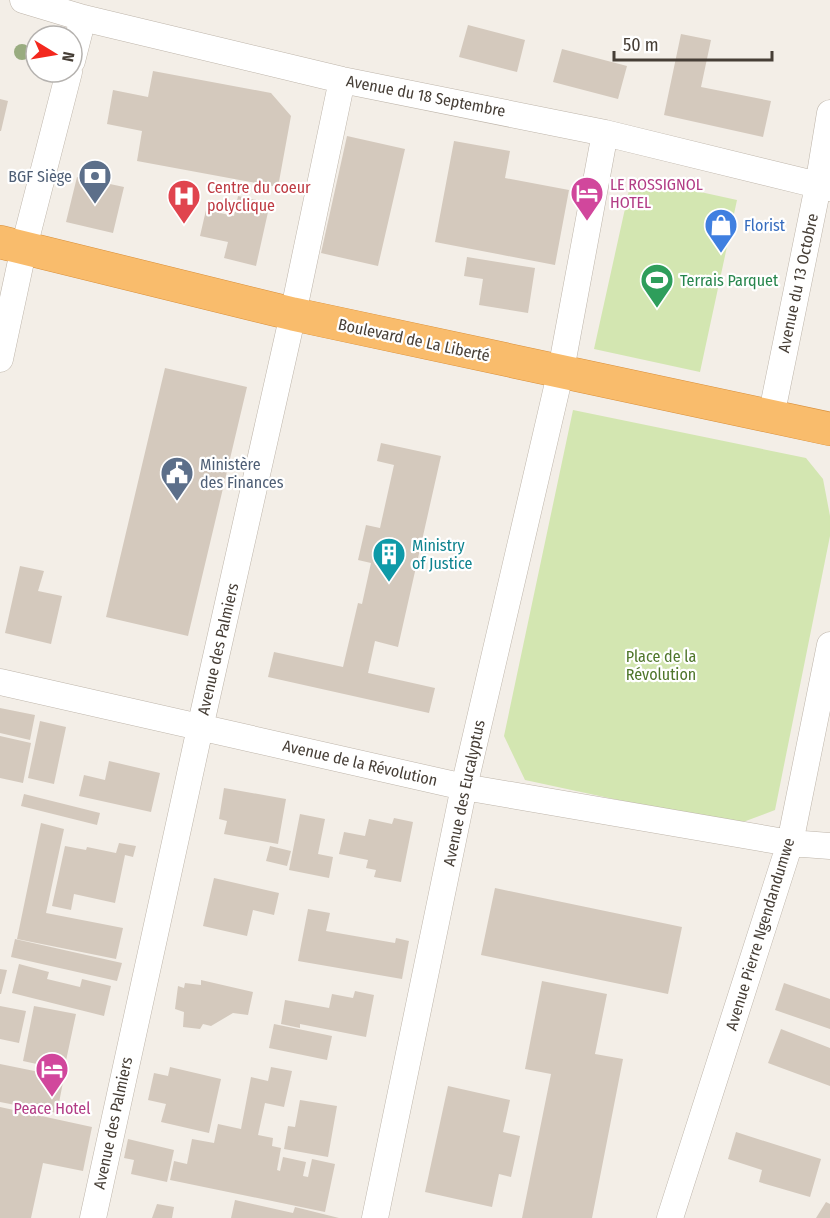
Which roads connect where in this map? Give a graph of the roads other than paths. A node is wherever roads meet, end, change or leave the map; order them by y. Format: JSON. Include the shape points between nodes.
{"nodes":[{"id":1,"x":23,"y":0,"type":"edge"},
{"id":2,"x":83,"y":18,"type":"junction"},
{"id":3,"x":81,"y":24,"type":"edge"},
{"id":4,"x":342,"y":80,"type":"junction"},
{"id":5,"x":65,"y":84,"type":"edge"},
{"id":6,"x":830,"y":113,"type":"edge"},
{"id":7,"x":605,"y":133,"type":"junction"},
{"id":8,"x":824,"y":187,"type":"edge"},
{"id":9,"x":12,"y":244,"type":"edge"},
{"id":10,"x":294,"y":314,"type":"junction"},
{"id":11,"x":0,"y":359,"type":"edge"},
{"id":12,"x":561,"y":370,"type":"junction"},
{"id":13,"x":771,"y":417,"type":"junction"},
{"id":14,"x":830,"y":429,"type":"edge"},
{"id":15,"x":830,"y":645,"type":"edge"},
{"id":16,"x":0,"y":682,"type":"edge"},
{"id":17,"x":200,"y":728,"type":"junction"},
{"id":18,"x":464,"y":787,"type":"junction"},
{"id":19,"x":790,"y":843,"type":"junction"},
{"id":20,"x":830,"y":846,"type":"edge"},
{"id":21,"x":93,"y":1218,"type":"edge"},
{"id":22,"x":375,"y":1218,"type":"edge"},
{"id":23,"x":670,"y":1218,"type":"edge"}],
"edges":[{"from":1,"to":2,"type":"street","name":"Avenue du 18 Septembre"},
{"from":2,"to":3,"type":"street"},
{"from":2,"to":4,"type":"street","name":"Avenue du 18 Septembre"},
{"from":4,"to":7,"type":"street","name":"Avenue du 18 Septembre"},
{"from":4,"to":10,"type":"street","name":"Avenue des Palmiers"},
{"from":5,"to":9,"type":"street"},
{"from":6,"to":8,"type":"street","name":"Avenue du 13 Octobre"},
{"from":7,"to":8,"type":"street","name":"Avenue du 18 Septembre"},
{"from":7,"to":12,"type":"street","name":"Avenue des Eucalyptus"},
{"from":8,"to":13,"type":"street","name":"Avenue du 13 Octobre"},
{"from":9,"to":10,"type":"highway","name":"Boulevard de La Liberté"},
{"from":9,"to":11,"type":"street"},
{"from":10,"to":12,"type":"highway","name":"Boulevard de La Liberté"},
{"from":10,"to":17,"type":"street","name":"Avenue des Palmiers"},
{"from":12,"to":13,"type":"highway","name":"Boulevard de La Liberté"},
{"from":12,"to":18,"type":"street","name":"Avenue des Eucalyptus"},
{"from":13,"to":14,"type":"highway","name":"Boulevard de La Liberté"},
{"from":15,"to":19,"type":"street","name":"Avenue Pierre Ngendandumwe"},
{"from":16,"to":17,"type":"street","name":"Avenue de la Révolution"},
{"from":17,"to":18,"type":"street","name":"Avenue de la Révolution"},
{"from":17,"to":21,"type":"street","name":"Avenue des Palmiers"},
{"from":18,"to":19,"type":"street","name":"Avenue de la Révolution"},
{"from":18,"to":22,"type":"street","name":"Avenue des Eucalyptus"},
{"from":19,"to":20,"type":"street","name":"Avenue de la Révolution"},
{"from":19,"to":23,"type":"street","name":"Avenue Pierre Ngendandumwe"}]}
